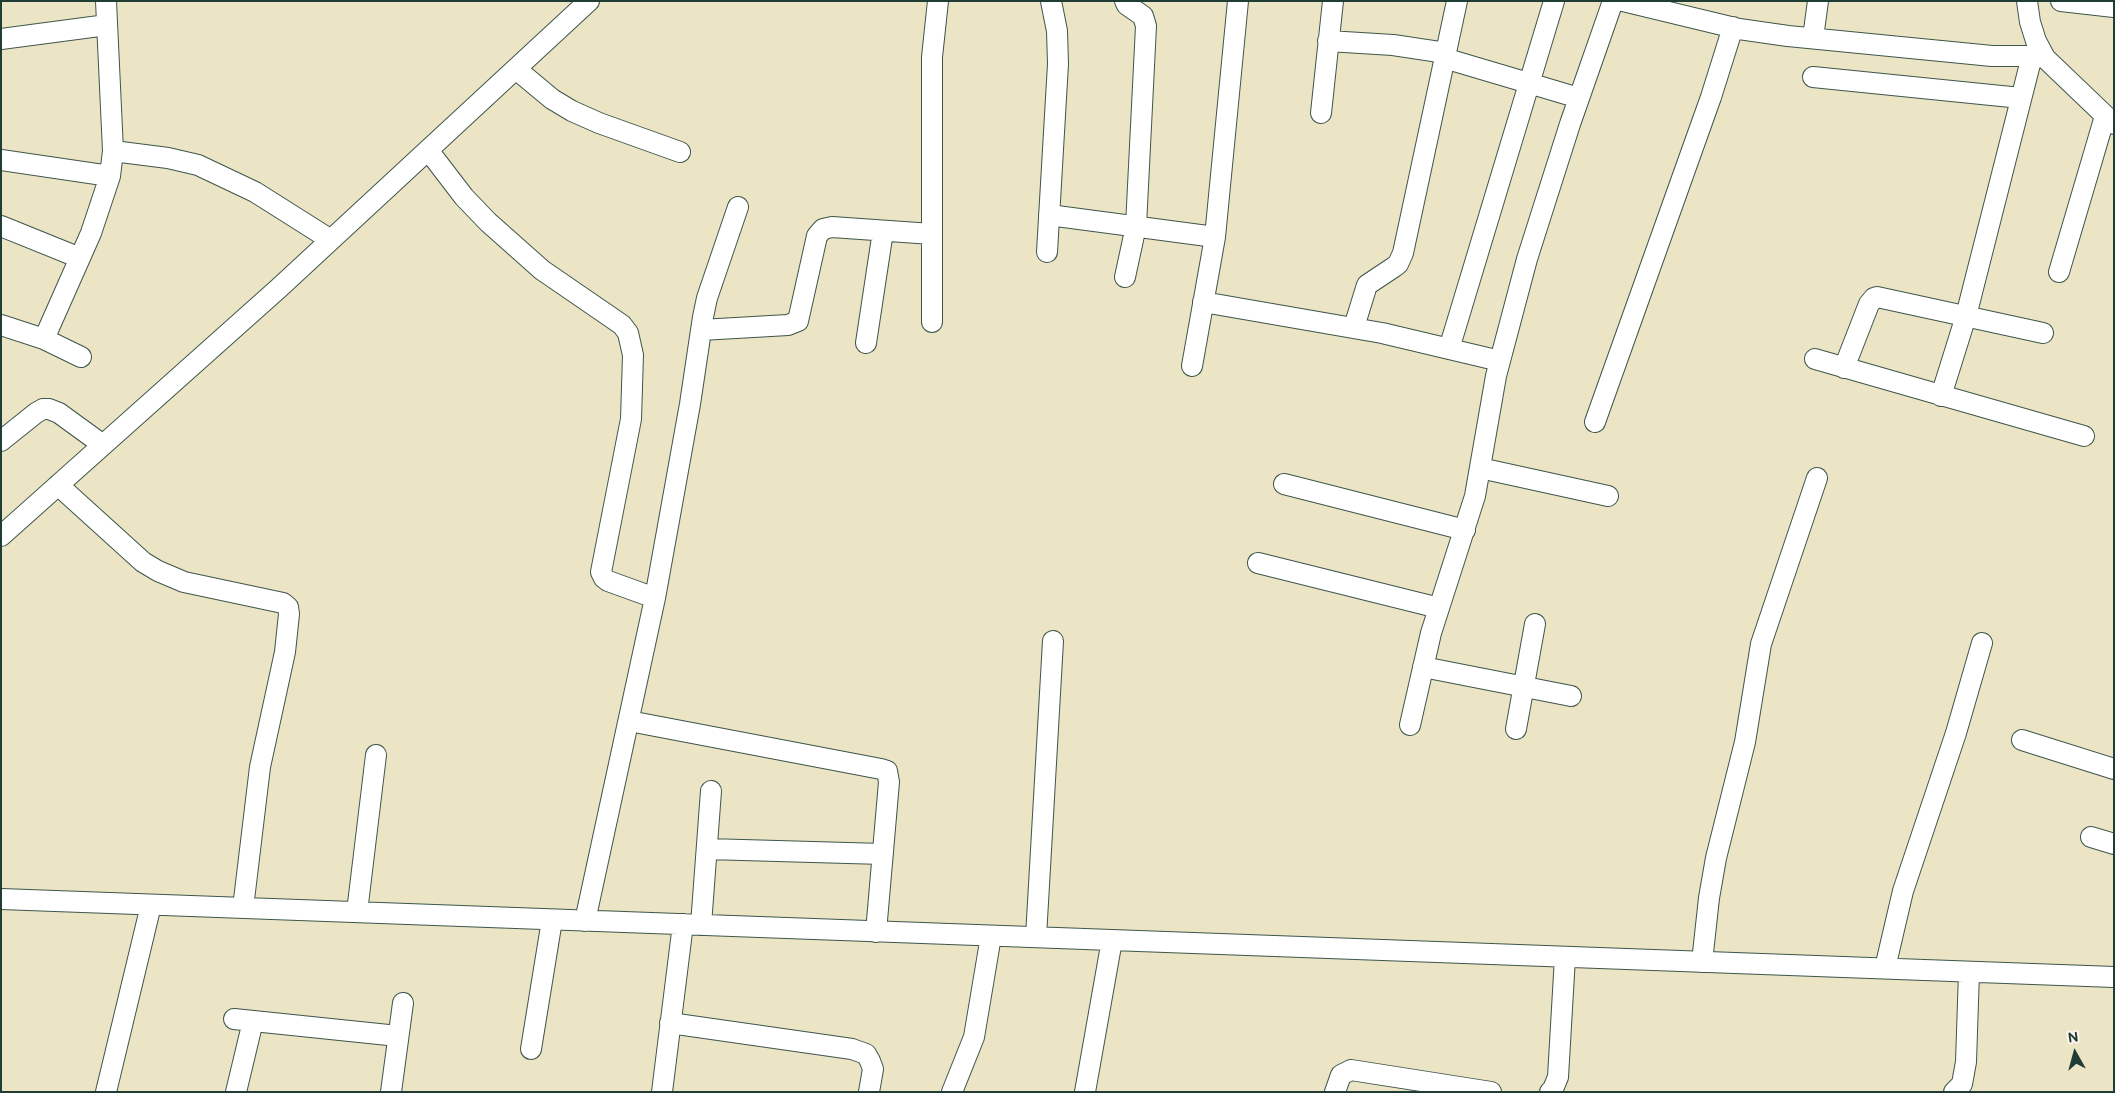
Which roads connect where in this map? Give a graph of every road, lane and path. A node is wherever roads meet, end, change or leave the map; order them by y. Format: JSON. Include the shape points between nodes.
{"nodes":[{"id":1,"x":106,"y":1,"type":"edge"},
{"id":2,"x":589,"y":1,"type":"edge"},
{"id":3,"x":938,"y":1,"type":"edge"},
{"id":4,"x":1051,"y":1,"type":"edge"},
{"id":5,"x":1125,"y":1,"type":"edge"},
{"id":6,"x":1238,"y":1,"type":"edge"},
{"id":7,"x":1334,"y":1,"type":"edge"},
{"id":8,"x":1458,"y":1,"type":"edge"},
{"id":9,"x":1554,"y":1,"type":"edge"},
{"id":10,"x":1613,"y":1,"type":"edge"},
{"id":11,"x":1623,"y":1,"type":"edge"},
{"id":12,"x":1818,"y":1,"type":"edge"},
{"id":13,"x":2027,"y":1,"type":"edge"},
{"id":14,"x":2061,"y":1,"type":"edge"},
{"id":15,"x":2114,"y":7,"type":"edge"},
{"id":16,"x":107,"y":25,"type":"junction"},
{"id":17,"x":1733,"y":27,"type":"junction"},
{"id":18,"x":1813,"y":38,"type":"junction"},
{"id":19,"x":1,"y":39,"type":"edge"},
{"id":20,"x":1328,"y":41,"type":"junction"},
{"id":21,"x":1445,"y":56,"type":"junction"},
{"id":22,"x":2039,"y":57,"type":"junction"},
{"id":23,"x":516,"y":69,"type":"junction"},
{"id":24,"x":1813,"y":77,"type":"dead end"},
{"id":25,"x":1531,"y":83,"type":"junction"},
{"id":26,"x":1579,"y":98,"type":"junction"},
{"id":27,"x":2021,"y":98,"type":"junction"},
{"id":28,"x":1321,"y":113,"type":"dead end"},
{"id":29,"x":2110,"y":120,"type":"edge"},
{"id":30,"x":428,"y":150,"type":"junction"},
{"id":31,"x":113,"y":151,"type":"junction"},
{"id":32,"x":680,"y":152,"type":"dead end"},
{"id":33,"x":1,"y":160,"type":"edge"},
{"id":34,"x":110,"y":176,"type":"junction"},
{"id":35,"x":738,"y":207,"type":"dead end"},
{"id":36,"x":1049,"y":216,"type":"junction"},
{"id":37,"x":1,"y":226,"type":"edge"},
{"id":38,"x":1136,"y":226,"type":"junction"},
{"id":39,"x":883,"y":231,"type":"junction"},
{"id":40,"x":932,"y":234,"type":"junction"},
{"id":41,"x":1215,"y":237,"type":"junction"},
{"id":42,"x":331,"y":240,"type":"junction"},
{"id":43,"x":1046,"y":252,"type":"dead end"},
{"id":44,"x":80,"y":258,"type":"junction"},
{"id":45,"x":2059,"y":272,"type":"dead end"},
{"id":46,"x":1125,"y":276,"type":"dead end"},
{"id":47,"x":1204,"y":302,"type":"junction"},
{"id":48,"x":1966,"y":316,"type":"junction"},
{"id":49,"x":932,"y":322,"type":"dead end"},
{"id":50,"x":1,"y":325,"type":"edge"},
{"id":51,"x":1354,"y":328,"type":"junction"},
{"id":52,"x":701,"y":330,"type":"junction"},
{"id":53,"x":2043,"y":333,"type":"dead end"},
{"id":54,"x":44,"y":339,"type":"junction"},
{"id":55,"x":866,"y":343,"type":"dead end"},
{"id":56,"x":1450,"y":349,"type":"junction"},
{"id":57,"x":81,"y":357,"type":"dead end"},
{"id":58,"x":1815,"y":359,"type":"dead end"},
{"id":59,"x":1500,"y":361,"type":"junction"},
{"id":60,"x":1192,"y":366,"type":"dead end"},
{"id":61,"x":1844,"y":368,"type":"junction"},
{"id":62,"x":1940,"y":396,"type":"junction"},
{"id":63,"x":1595,"y":422,"type":"dead end"},
{"id":64,"x":2084,"y":436,"type":"dead end"},
{"id":65,"x":1,"y":441,"type":"edge"},
{"id":66,"x":103,"y":445,"type":"junction"},
{"id":67,"x":1480,"y":468,"type":"junction"},
{"id":68,"x":1817,"y":478,"type":"dead end"},
{"id":69,"x":1284,"y":484,"type":"dead end"},
{"id":70,"x":58,"y":485,"type":"junction"},
{"id":71,"x":1608,"y":496,"type":"dead end"},
{"id":72,"x":1465,"y":530,"type":"junction"},
{"id":73,"x":1,"y":536,"type":"edge"},
{"id":74,"x":1258,"y":563,"type":"dead end"},
{"id":75,"x":655,"y":598,"type":"junction"},
{"id":76,"x":1439,"y":608,"type":"junction"},
{"id":77,"x":1535,"y":624,"type":"dead end"},
{"id":78,"x":1052,"y":641,"type":"dead end"},
{"id":79,"x":1982,"y":643,"type":"dead end"},
{"id":80,"x":1423,"y":667,"type":"junction"},
{"id":81,"x":1523,"y":686,"type":"junction"},
{"id":82,"x":1571,"y":696,"type":"dead end"},
{"id":83,"x":629,"y":720,"type":"junction"},
{"id":84,"x":1410,"y":725,"type":"dead end"},
{"id":85,"x":1516,"y":729,"type":"dead end"},
{"id":86,"x":2022,"y":740,"type":"dead end"},
{"id":87,"x":376,"y":755,"type":"dead end"},
{"id":88,"x":2114,"y":769,"type":"edge"},
{"id":89,"x":711,"y":791,"type":"dead end"},
{"id":90,"x":2091,"y":837,"type":"dead end"},
{"id":91,"x":2114,"y":844,"type":"edge"},
{"id":92,"x":707,"y":849,"type":"junction"},
{"id":93,"x":883,"y":854,"type":"junction"},
{"id":94,"x":1,"y":899,"type":"edge"},
{"id":95,"x":150,"y":905,"type":"junction"},
{"id":96,"x":243,"y":908,"type":"junction"},
{"id":97,"x":357,"y":912,"type":"junction"},
{"id":98,"x":552,"y":920,"type":"junction"},
{"id":99,"x":585,"y":921,"type":"junction"},
{"id":100,"x":692,"y":925,"type":"junction"},
{"id":101,"x":876,"y":932,"type":"junction"},
{"id":102,"x":991,"y":936,"type":"junction"},
{"id":103,"x":1036,"y":937,"type":"junction"},
{"id":104,"x":1112,"y":940,"type":"junction"},
{"id":105,"x":1565,"y":957,"type":"junction"},
{"id":106,"x":1702,"y":962,"type":"junction"},
{"id":107,"x":1885,"y":968,"type":"junction"},
{"id":108,"x":1969,"y":972,"type":"junction"},
{"id":109,"x":2114,"y":977,"type":"edge"},
{"id":110,"x":402,"y":1003,"type":"dead end"},
{"id":111,"x":670,"y":1023,"type":"junction"},
{"id":112,"x":398,"y":1036,"type":"junction"},
{"id":113,"x":531,"y":1050,"type":"dead end"},
{"id":114,"x":106,"y":1092,"type":"edge"},
{"id":115,"x":236,"y":1092,"type":"edge"},
{"id":116,"x":390,"y":1092,"type":"edge"},
{"id":117,"x":662,"y":1092,"type":"edge"},
{"id":118,"x":869,"y":1092,"type":"edge"},
{"id":119,"x":952,"y":1092,"type":"edge"},
{"id":120,"x":1085,"y":1092,"type":"edge"},
{"id":121,"x":1335,"y":1092,"type":"edge"},
{"id":122,"x":1491,"y":1092,"type":"edge"},
{"id":123,"x":1550,"y":1092,"type":"edge"},
{"id":124,"x":1954,"y":1092,"type":"edge"}],
"edges":[{"from":1,"to":16,"type":"street"},
{"from":2,"to":23,"type":"street"},
{"from":3,"to":40,"type":"street","via":[[932,57]]},
{"from":4,"to":36,"type":"street","via":[[1057,31],[1058,64]]},
{"from":5,"to":38,"type":"street","via":[[1127,6],[1143,16],[1146,26]]},
{"from":6,"to":41,"type":"street"},
{"from":7,"to":20,"type":"street"},
{"from":8,"to":21,"type":"street"},
{"from":9,"to":25,"type":"street"},
{"from":10,"to":26,"type":"street"},
{"from":11,"to":17,"type":"street"},
{"from":12,"to":18,"type":"street"},
{"from":13,"to":22,"type":"street"},
{"from":14,"to":15,"type":"street"},
{"from":16,"to":19,"type":"street"},
{"from":16,"to":31,"type":"street"},
{"from":17,"to":18,"type":"street"},
{"from":17,"to":63,"type":"street","via":[[1712,97]]},
{"from":18,"to":22,"type":"street","via":[[1992,56]]},
{"from":20,"to":21,"type":"street","via":[[1393,45]]},
{"from":20,"to":28,"type":"street"},
{"from":21,"to":25,"type":"street"},
{"from":21,"to":51,"type":"street","via":[[1403,253],[1394,268],[1367,285]]},
{"from":22,"to":27,"type":"street"},
{"from":22,"to":29,"type":"street"},
{"from":23,"to":30,"type":"street"},
{"from":23,"to":32,"type":"street","via":[[572,111]]},
{"from":24,"to":27,"type":"street"},
{"from":25,"to":26,"type":"street"},
{"from":25,"to":56,"type":"street"},
{"from":26,"to":59,"type":"street","via":[[1527,259]]},
{"from":27,"to":48,"type":"street"},
{"from":29,"to":45,"type":"street"},
{"from":30,"to":42,"type":"street"},
{"from":30,"to":75,"type":"street","via":[[488,222],[542,270],[622,325],[628,333],[633,355],[631,418],[601,572],[608,582]]},
{"from":31,"to":34,"type":"street"},
{"from":31,"to":42,"type":"street","via":[[198,165],[255,192]]},
{"from":33,"to":34,"type":"street"},
{"from":34,"to":44,"type":"street"},
{"from":35,"to":52,"type":"street","via":[[707,298]]},
{"from":36,"to":38,"type":"street"},
{"from":36,"to":43,"type":"street"},
{"from":37,"to":44,"type":"street"},
{"from":38,"to":41,"type":"street"},
{"from":38,"to":46,"type":"street"},
{"from":39,"to":40,"type":"street"},
{"from":39,"to":52,"type":"street","via":[[832,227],[819,231],[801,314],[795,323]]},
{"from":39,"to":55,"type":"street"},
{"from":40,"to":49,"type":"street"},
{"from":41,"to":47,"type":"street"},
{"from":42,"to":66,"type":"street"},
{"from":44,"to":54,"type":"street"},
{"from":47,"to":51,"type":"street"},
{"from":47,"to":60,"type":"street"},
{"from":48,"to":53,"type":"street"},
{"from":48,"to":61,"type":"street","via":[[1881,296],[1874,298]]},
{"from":48,"to":62,"type":"street"},
{"from":50,"to":54,"type":"street"},
{"from":51,"to":56,"type":"street"},
{"from":52,"to":75,"type":"street"},
{"from":54,"to":57,"type":"street"},
{"from":56,"to":59,"type":"street"},
{"from":58,"to":61,"type":"street"},
{"from":59,"to":67,"type":"street"},
{"from":61,"to":62,"type":"street"},
{"from":62,"to":64,"type":"street"},
{"from":65,"to":66,"type":"street","via":[[36,413],[49,409]]},
{"from":66,"to":70,"type":"street"},
{"from":67,"to":71,"type":"street"},
{"from":67,"to":72,"type":"street"},
{"from":68,"to":106,"type":"street","via":[[1762,644],[1746,742],[1716,858]]},
{"from":69,"to":72,"type":"street"},
{"from":70,"to":73,"type":"street"},
{"from":70,"to":96,"type":"street","via":[[143,562],[158,571],[184,582],[288,607],[284,652],[260,767]]},
{"from":72,"to":76,"type":"street"},
{"from":74,"to":76,"type":"street"},
{"from":75,"to":83,"type":"street"},
{"from":76,"to":80,"type":"street"},
{"from":77,"to":81,"type":"street"},
{"from":78,"to":103,"type":"street"},
{"from":79,"to":107,"type":"street","via":[[1903,892]]},
{"from":80,"to":81,"type":"street"},
{"from":80,"to":84,"type":"street"},
{"from":81,"to":82,"type":"street"},
{"from":81,"to":85,"type":"street"},
{"from":83,"to":93,"type":"street","via":[[885,770],[889,773],[889,782]]},
{"from":83,"to":99,"type":"street"},
{"from":86,"to":88,"type":"street"},
{"from":87,"to":97,"type":"street"},
{"from":89,"to":92,"type":"street"},
{"from":90,"to":91,"type":"street"},
{"from":92,"to":93,"type":"street"},
{"from":92,"to":100,"type":"street"},
{"from":93,"to":101,"type":"street"},
{"from":94,"to":95,"type":"street"},
{"from":95,"to":96,"type":"street"},
{"from":95,"to":114,"type":"street"},
{"from":96,"to":97,"type":"street"},
{"from":97,"to":98,"type":"street"},
{"from":98,"to":99,"type":"street"},
{"from":98,"to":113,"type":"street"},
{"from":99,"to":100,"type":"street"},
{"from":100,"to":101,"type":"street"},
{"from":100,"to":111,"type":"street"},
{"from":101,"to":102,"type":"street"},
{"from":102,"to":103,"type":"street"},
{"from":102,"to":119,"type":"street","via":[[974,1037]]},
{"from":103,"to":104,"type":"street"},
{"from":104,"to":105,"type":"street"},
{"from":104,"to":120,"type":"street"},
{"from":105,"to":106,"type":"street"},
{"from":105,"to":123,"type":"street","via":[[1558,1077]]},
{"from":106,"to":107,"type":"street"},
{"from":107,"to":108,"type":"street"},
{"from":108,"to":109,"type":"street"},
{"from":108,"to":124,"type":"street","via":[[1966,1062],[1962,1084]]},
{"from":110,"to":112,"type":"street"},
{"from":111,"to":117,"type":"street"},
{"from":111,"to":118,"type":"street","via":[[852,1049],[866,1054],[870,1061],[873,1069]]},
{"from":112,"to":115,"type":"street","via":[[244,1020]]},
{"from":112,"to":116,"type":"street"},
{"from":121,"to":122,"type":"street","via":[[1341,1075],[1350,1070]]}]}
